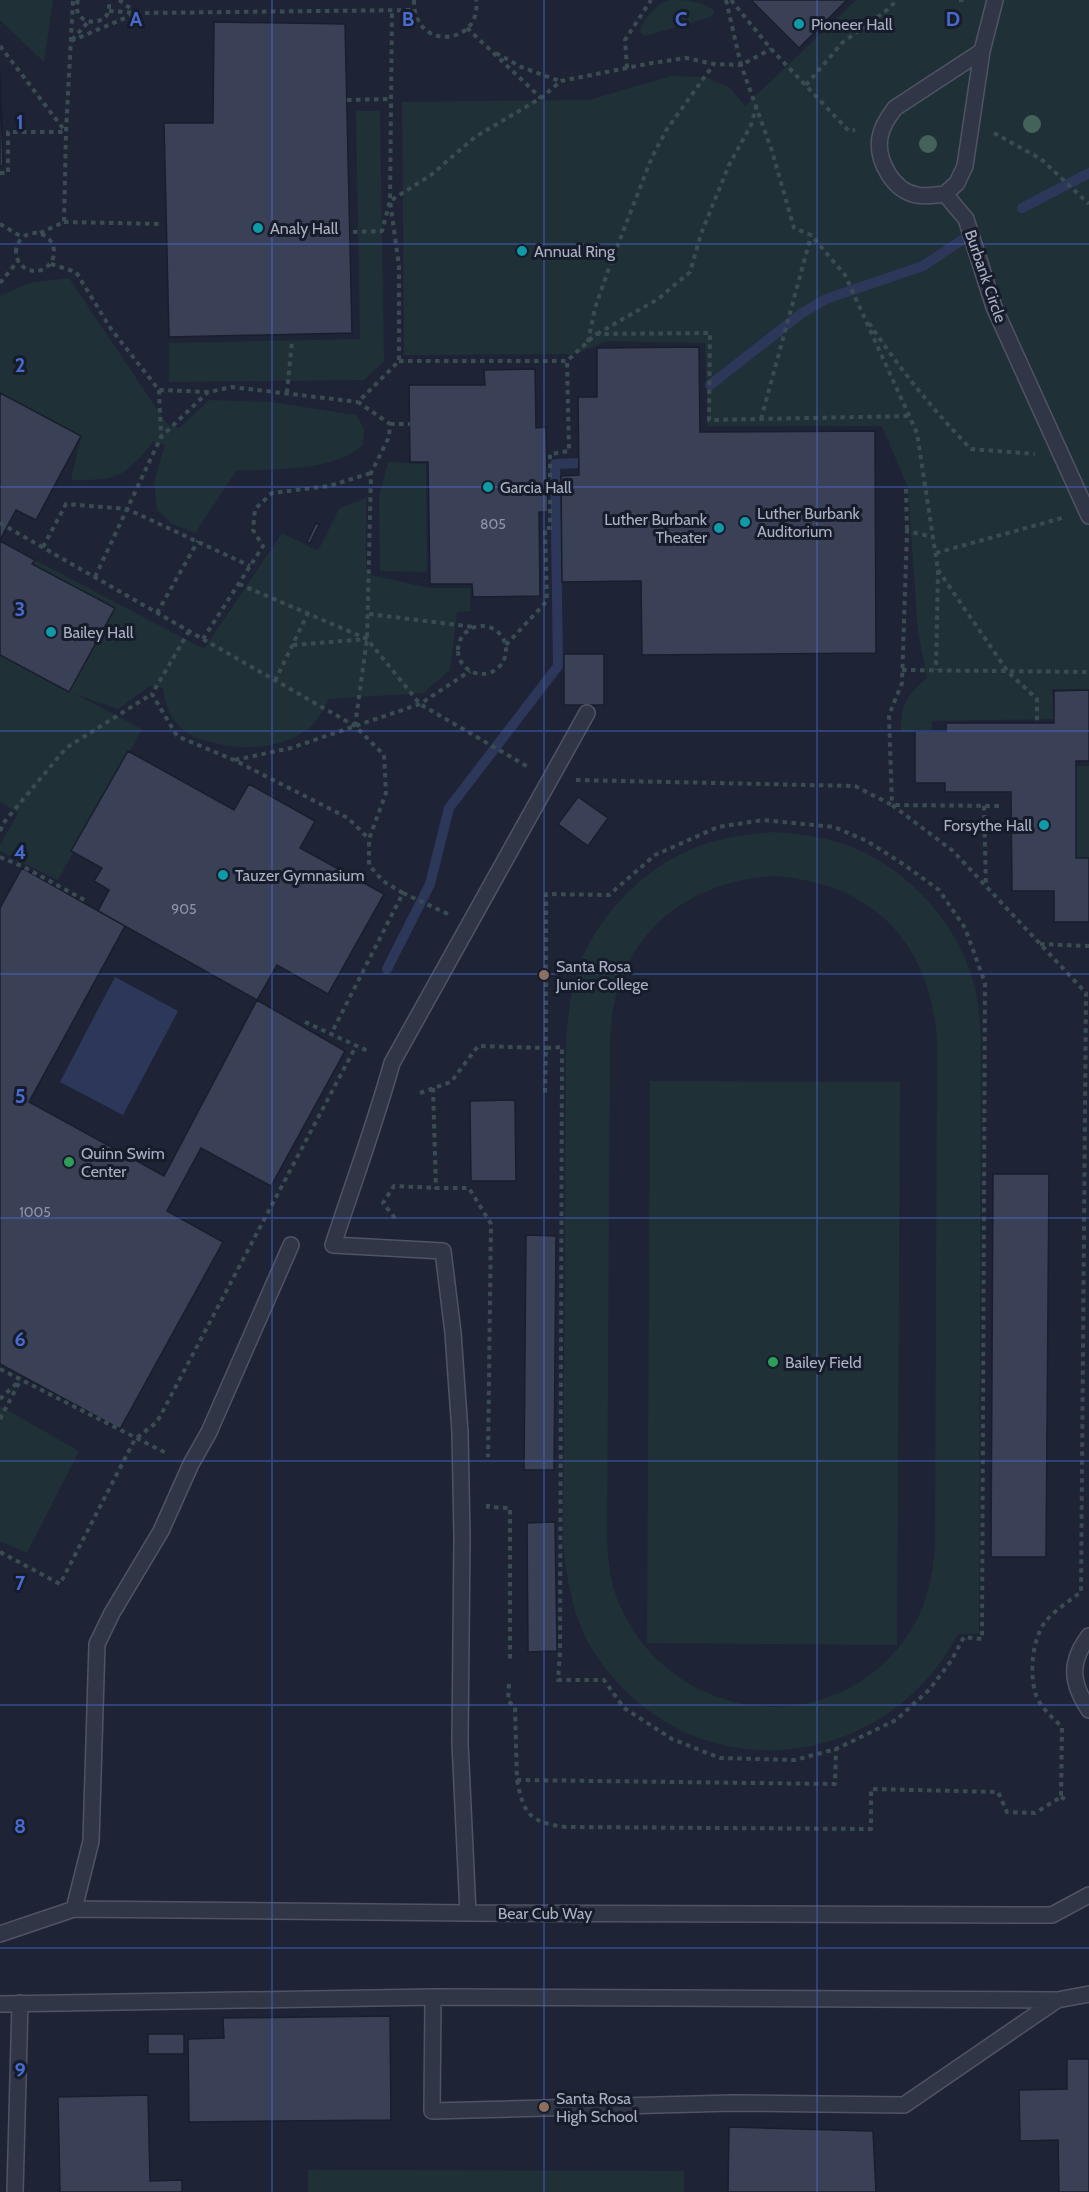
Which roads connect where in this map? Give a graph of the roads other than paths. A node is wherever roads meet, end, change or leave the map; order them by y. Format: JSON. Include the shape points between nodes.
{"nodes":[{"id":1,"x":995,"y":0,"type":"edge"},
{"id":2,"x":982,"y":51,"type":"junction"},
{"id":3,"x":945,"y":194,"type":"junction"},
{"id":4,"x":1088,"y":514,"type":"edge"},
{"id":5,"x":587,"y":713,"type":"dead end"},
{"id":6,"x":291,"y":1245,"type":"dead end"},
{"id":7,"x":1089,"y":1636,"type":"edge"},
{"id":8,"x":1089,"y":1710,"type":"edge"},
{"id":9,"x":1089,"y":1895,"type":"edge"},
{"id":10,"x":74,"y":1909,"type":"junction"},
{"id":11,"x":468,"y":1913,"type":"junction"},
{"id":12,"x":0,"y":1934,"type":"edge"},
{"id":13,"x":1089,"y":1994,"type":"edge"},
{"id":14,"x":433,"y":1997,"type":"junction"},
{"id":15,"x":1057,"y":2000,"type":"junction"},
{"id":16,"x":0,"y":2004,"type":"edge"},
{"id":17,"x":20,"y":2004,"type":"junction"},
{"id":18,"x":15,"y":2192,"type":"edge"}],
"edges":[{"from":1,"to":2,"type":"lane"},
{"from":2,"to":3,"type":"lane","via":[[965,166],[957,183]]},
{"from":2,"to":3,"type":"lane","via":[[894,108],[879,138],[886,172],[898,186],[914,195]]},
{"from":3,"to":4,"type":"lane","name":"Burbank Circle","via":[[966,219],[994,307]]},
{"from":5,"to":11,"type":"lane","via":[[386,1060],[381,1103],[333,1245],[443,1251],[460,1432],[460,1743]]},
{"from":6,"to":10,"type":"lane","via":[[161,1531],[97,1644],[91,1840]]},
{"from":7,"to":8,"type":"lane","via":[[1075,1663],[1075,1680]]},
{"from":9,"to":11,"type":"lane","name":"Bear Cub Way","via":[[1052,1914]]},
{"from":10,"to":11,"type":"lane","name":"Bear Cub Way"},
{"from":10,"to":12,"type":"lane","name":"Bear Cub Way"},
{"from":13,"to":15,"type":"lane"},
{"from":14,"to":15,"type":"lane"},
{"from":14,"to":15,"type":"lane","via":[[432,2111],[732,2103],[904,2105]]},
{"from":14,"to":17,"type":"lane"},
{"from":16,"to":17,"type":"lane"},
{"from":17,"to":18,"type":"lane"}]}
